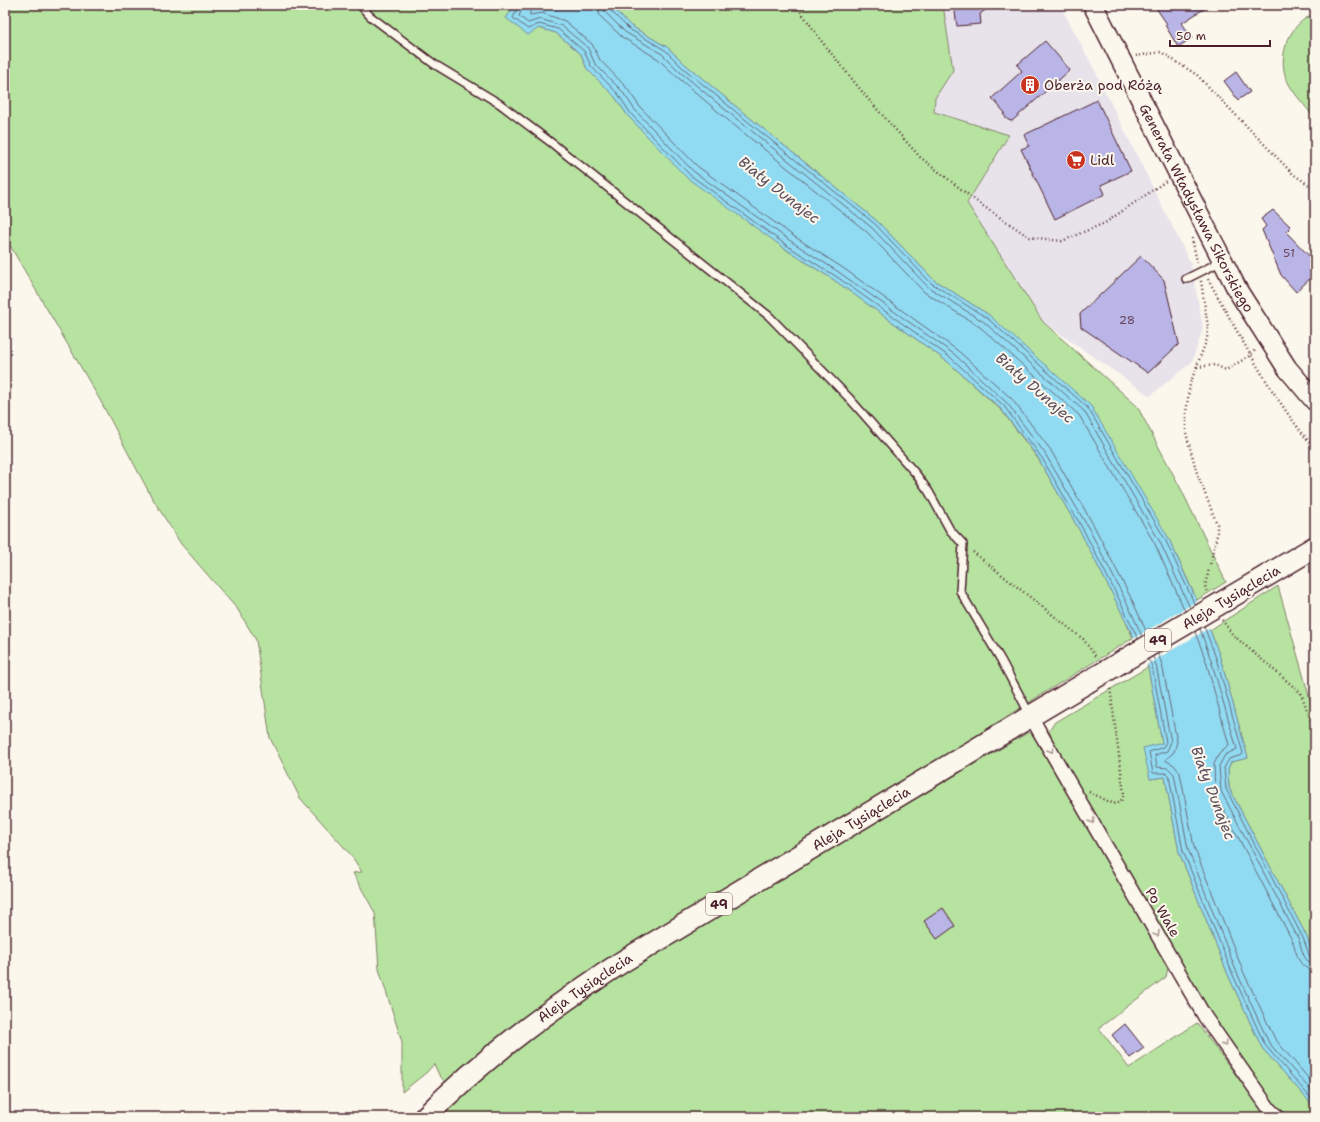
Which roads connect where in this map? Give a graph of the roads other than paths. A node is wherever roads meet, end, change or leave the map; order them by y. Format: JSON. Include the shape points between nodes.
{"nodes":[{"id":1,"x":360,"y":5,"type":"edge"},
{"id":2,"x":1093,"y":5,"type":"edge"},
{"id":3,"x":1222,"y":260,"type":"junction"},
{"id":4,"x":1186,"y":279,"type":"dead end"},
{"id":5,"x":1315,"y":401,"type":"edge"},
{"id":6,"x":1315,"y":547,"type":"edge"},
{"id":7,"x":1031,"y":716,"type":"junction"},
{"id":8,"x":425,"y":1117,"type":"edge"},
{"id":9,"x":1278,"y":1117,"type":"edge"}],
"edges":[{"from":1,"to":7,"type":"lane","via":[[370,16],[434,64],[500,104],[644,215],[769,316],[850,400],[916,474],[950,530],[963,544],[960,591]]},
{"from":2,"to":3,"type":"street","name":"Generała Władysława Sikorskiego"},
{"from":3,"to":4,"type":"lane"},
{"from":3,"to":5,"type":"street","name":"Generała Władysława Sikorskiego","via":[[1253,316],[1287,368]]},
{"from":6,"to":7,"type":"main road","name":"Aleja Tysiąclecia","number":"49","bridge":true,"via":[[1221,599]]},
{"from":7,"to":8,"type":"main road","name":"Aleja Tysiąclecia","number":"49","via":[[580,989],[525,1029]]},
{"from":7,"to":9,"type":"street","name":"Po Wale","one_way":true,"via":[[1205,1017],[1270,1110]]}]}
